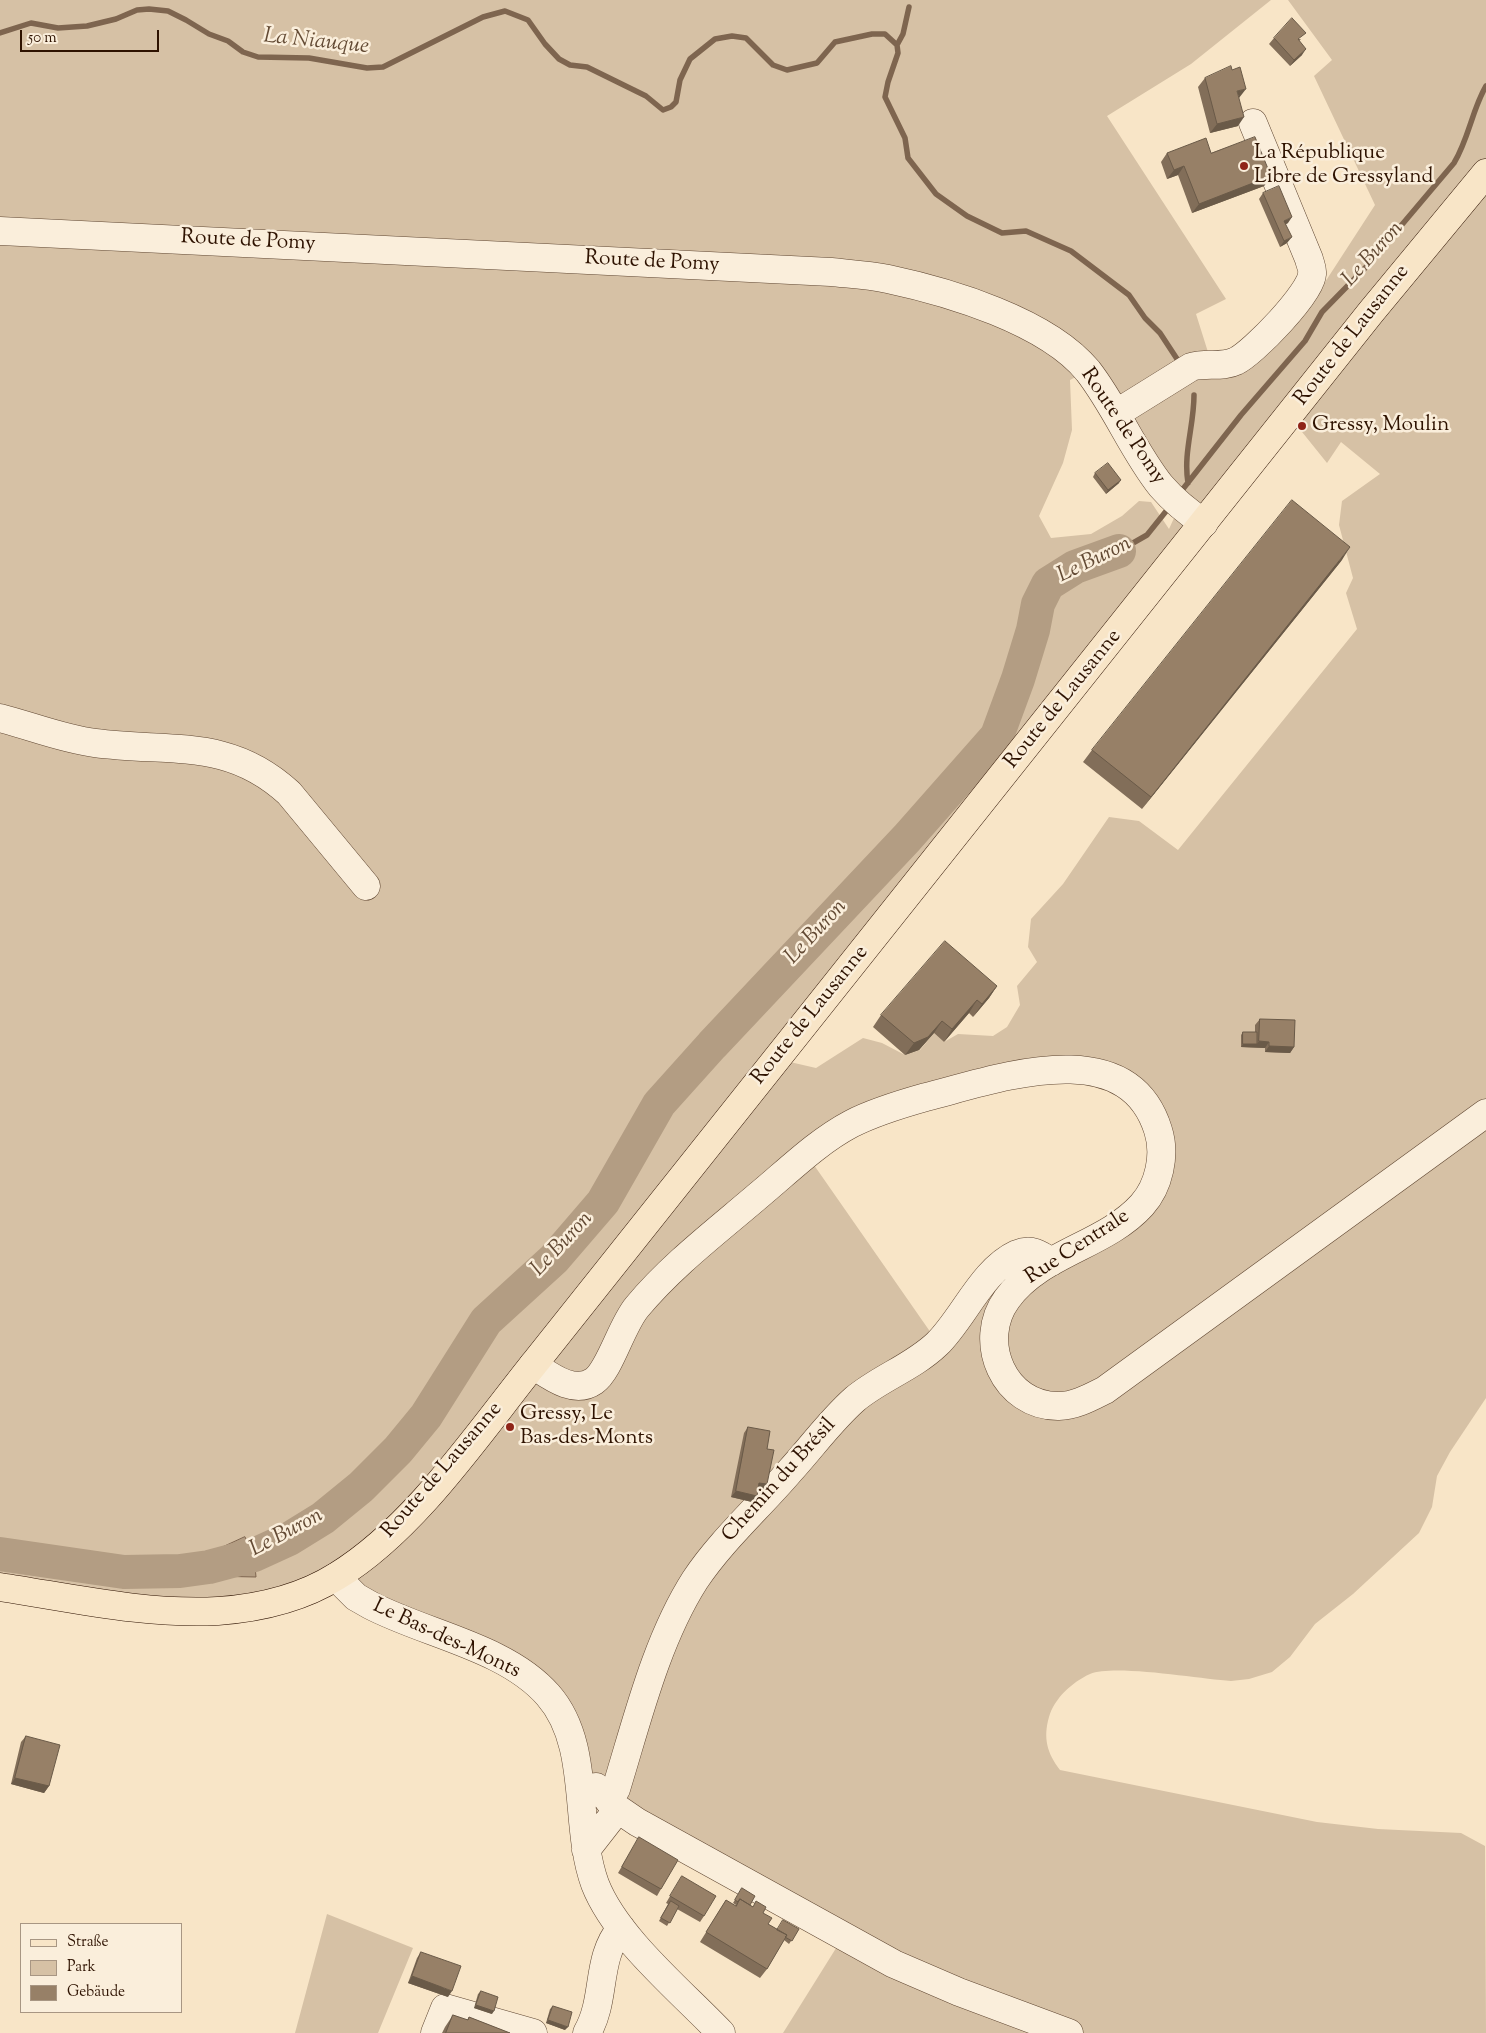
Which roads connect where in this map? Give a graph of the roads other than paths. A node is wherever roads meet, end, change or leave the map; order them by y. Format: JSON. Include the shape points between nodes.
{"nodes":[{"id":1,"x":1253,"y":123,"type":"dead end"},
{"id":2,"x":1486,"y":173,"type":"edge"},
{"id":3,"x":0,"y":231,"type":"edge"},
{"id":4,"x":1117,"y":414,"type":"junction"},
{"id":5,"x":1195,"y":517,"type":"junction"},
{"id":6,"x":0,"y":718,"type":"edge"},
{"id":7,"x":366,"y":886,"type":"dead end"},
{"id":8,"x":1486,"y":1113,"type":"edge"},
{"id":9,"x":1051,"y":1262,"type":"junction"},
{"id":10,"x":533,"y":1365,"type":"junction"},
{"id":11,"x":336,"y":1577,"type":"junction"},
{"id":12,"x":0,"y":1587,"type":"edge"},
{"id":13,"x":576,"y":1766,"type":"junction"},
{"id":14,"x":614,"y":1805,"type":"junction"},
{"id":15,"x":586,"y":1850,"type":"junction"},
{"id":16,"x":620,"y":1928,"type":"junction"},
{"id":17,"x":435,"y":2033,"type":"edge"},
{"id":18,"x":533,"y":2033,"type":"edge"},
{"id":19,"x":587,"y":2033,"type":"edge"},
{"id":20,"x":722,"y":2033,"type":"edge"},
{"id":21,"x":1069,"y":2033,"type":"edge"}],
"edges":[{"from":1,"to":4,"type":"street","via":[[1309,259],[1313,275],[1308,286],[1285,316],[1247,355],[1234,362],[1217,366],[1202,363],[1183,371]]},
{"from":2,"to":5,"type":"main road","name":"Route de Lausanne"},
{"from":3,"to":4,"type":"street","name":"Route de Pomy","via":[[773,269],[886,278],[970,302],[1064,348],[1087,371]]},
{"from":4,"to":5,"type":"street","name":"Route de Pomy","via":[[1161,486]]},
{"from":5,"to":10,"type":"main road","name":"Route de Lausanne"},
{"from":6,"to":7,"type":"street","via":[[85,742],[202,751],[241,761],[289,793]]},
{"from":8,"to":9,"type":"street","name":"Rue Centrale","via":[[1105,1390],[1060,1406],[1043,1404],[1014,1386],[1003,1374],[992,1342],[999,1311],[1008,1297]]},
{"from":9,"to":10,"type":"street","name":"Rue Centrale","via":[[1133,1214],[1147,1198],[1159,1173],[1160,1138],[1148,1107],[1126,1084],[1095,1071],[1060,1069],[996,1080],[912,1101],[851,1124],[807,1155],[662,1280],[633,1312],[595,1380],[585,1385],[564,1384]]},
{"from":9,"to":14,"type":"street","name":"Chemin du Brésil","via":[[1030,1251],[1008,1260],[986,1281],[938,1343],[856,1399],[722,1546],[696,1579],[673,1622],[644,1702],[616,1789]]},
{"from":10,"to":11,"type":"main road","name":"Route de Lausanne","via":[[410,1514],[371,1551]]},
{"from":11,"to":12,"type":"main road","name":"Route de Lausanne","via":[[278,1601],[218,1611],[119,1605]]},
{"from":11,"to":13,"type":"street","name":"Le Bas-des-Monts","via":[[370,1606],[492,1656],[536,1683],[549,1695],[560,1713],[569,1732]]},
{"from":13,"to":14,"type":"street"},
{"from":13,"to":15,"type":"street","name":"Le Bas-des-Monts"},
{"from":14,"to":15,"type":"street"},
{"from":14,"to":21,"type":"street","via":[[646,1827],[894,1964]]},
{"from":15,"to":16,"type":"street","name":"Le Bas-des-Monts","via":[[600,1894]]},
{"from":16,"to":19,"type":"street","via":[[608,1946],[597,2010]]},
{"from":16,"to":20,"type":"street","name":"Le Bas-des-Monts"},
{"from":17,"to":18,"type":"street","via":[[445,2008]]}]}
